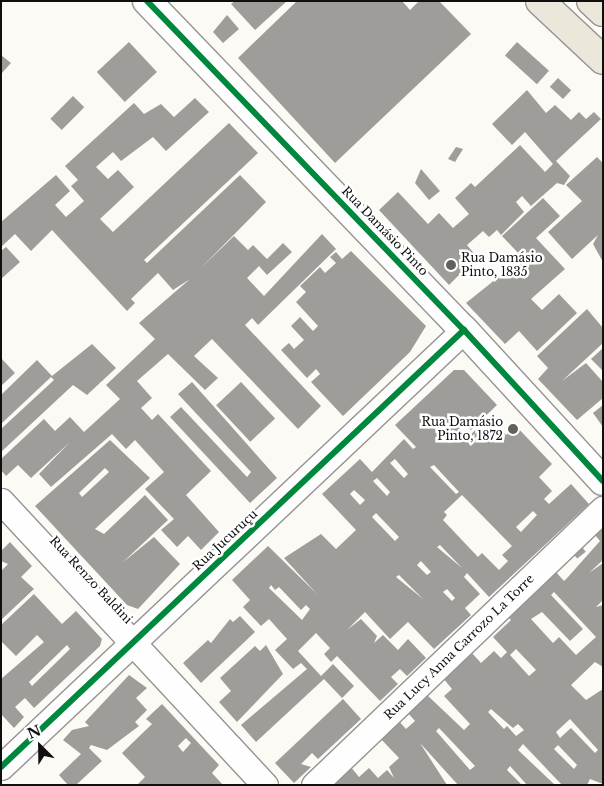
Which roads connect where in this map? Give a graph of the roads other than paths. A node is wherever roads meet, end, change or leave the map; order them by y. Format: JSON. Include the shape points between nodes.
{"nodes":[{"id":1,"x":147,"y":1,"type":"edge"},
{"id":2,"x":540,"y":1,"type":"edge"},
{"id":3,"x":591,"y":1,"type":"edge"},
{"id":4,"x":603,"y":12,"type":"edge"},
{"id":5,"x":603,"y":60,"type":"edge"},
{"id":6,"x":464,"y":330,"type":"junction"},
{"id":7,"x":603,"y":482,"type":"edge"},
{"id":8,"x":1,"y":501,"type":"edge"},
{"id":9,"x":603,"y":510,"type":"edge"},
{"id":10,"x":133,"y":642,"type":"junction"},
{"id":11,"x":1,"y":767,"type":"edge"},
{"id":12,"x":265,"y":785,"type":"edge"},
{"id":13,"x":314,"y":785,"type":"edge"}],
"edges":[{"from":1,"to":6,"type":"street","name":"Rua Damásio Pinto"},
{"from":2,"to":5,"type":"main road"},
{"from":3,"to":4,"type":"main road"},
{"from":6,"to":7,"type":"street","name":"Rua Damásio Pinto"},
{"from":6,"to":10,"type":"street","name":"Rua Jucuruçu"},
{"from":8,"to":10,"type":"street","name":"Rua Renzo Baldini"},
{"from":9,"to":13,"type":"street","name":"Rua Lucy Anna Carrozo La Torre"},
{"from":10,"to":11,"type":"street","name":"Rua Jucuruçu"},
{"from":10,"to":12,"type":"street","name":"Rua Renzo Baldini"}]}
